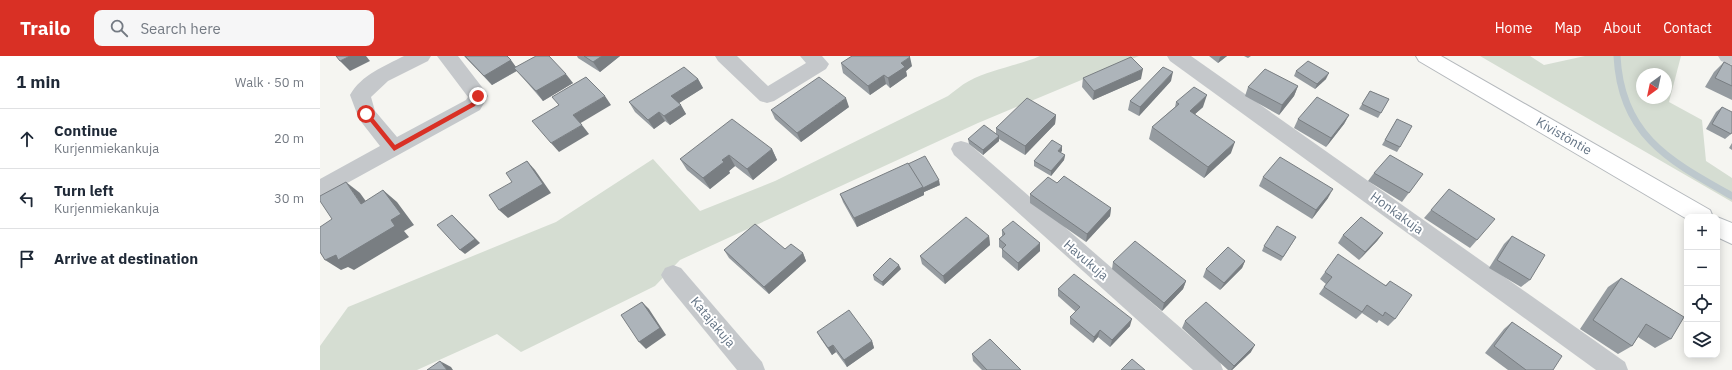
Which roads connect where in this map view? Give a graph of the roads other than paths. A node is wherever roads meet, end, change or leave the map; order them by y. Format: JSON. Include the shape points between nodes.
{"nodes":[{"id":1,"x":422,"y":56,"type":"edge"},
{"id":2,"x":447,"y":56,"type":"edge"},
{"id":3,"x":725,"y":56,"type":"edge"},
{"id":4,"x":810,"y":56,"type":"edge"},
{"id":5,"x":1178,"y":56,"type":"edge"},
{"id":6,"x":1426,"y":56,"type":"edge"},
{"id":7,"x":1728,"y":56,"type":"edge"},
{"id":8,"x":1732,"y":58,"type":"edge"},
{"id":9,"x":394,"y":148,"type":"junction"},
{"id":10,"x":961,"y":149,"type":"dead end"},
{"id":11,"x":320,"y":190,"type":"edge"},
{"id":12,"x":1697,"y":214,"type":"edge"},
{"id":13,"x":1720,"y":228,"type":"edge"},
{"id":14,"x":1732,"y":234,"type":"edge"},
{"id":15,"x":673,"y":275,"type":"dead end"},
{"id":16,"x":753,"y":370,"type":"edge"},
{"id":17,"x":1211,"y":370,"type":"edge"},
{"id":18,"x":1616,"y":370,"type":"edge"}],
"edges":[{"from":1,"to":9,"type":"street","via":[[381,76],[360,95],[366,114]]},
{"from":2,"to":9,"type":"street","via":[[478,96],[473,105]]},
{"from":3,"to":4,"type":"street","via":[[767,96],[819,64]]},
{"from":5,"to":18,"type":"street","name":"Honkakuja"},
{"from":6,"to":12,"type":"main road","name":"Kivistöntie"},
{"from":7,"to":8,"type":"street"},
{"from":9,"to":11,"type":"street"},
{"from":10,"to":17,"type":"street","name":"Havukuja"},
{"from":13,"to":14,"type":"main road"},
{"from":15,"to":16,"type":"street","name":"Katajakuja"}]}
